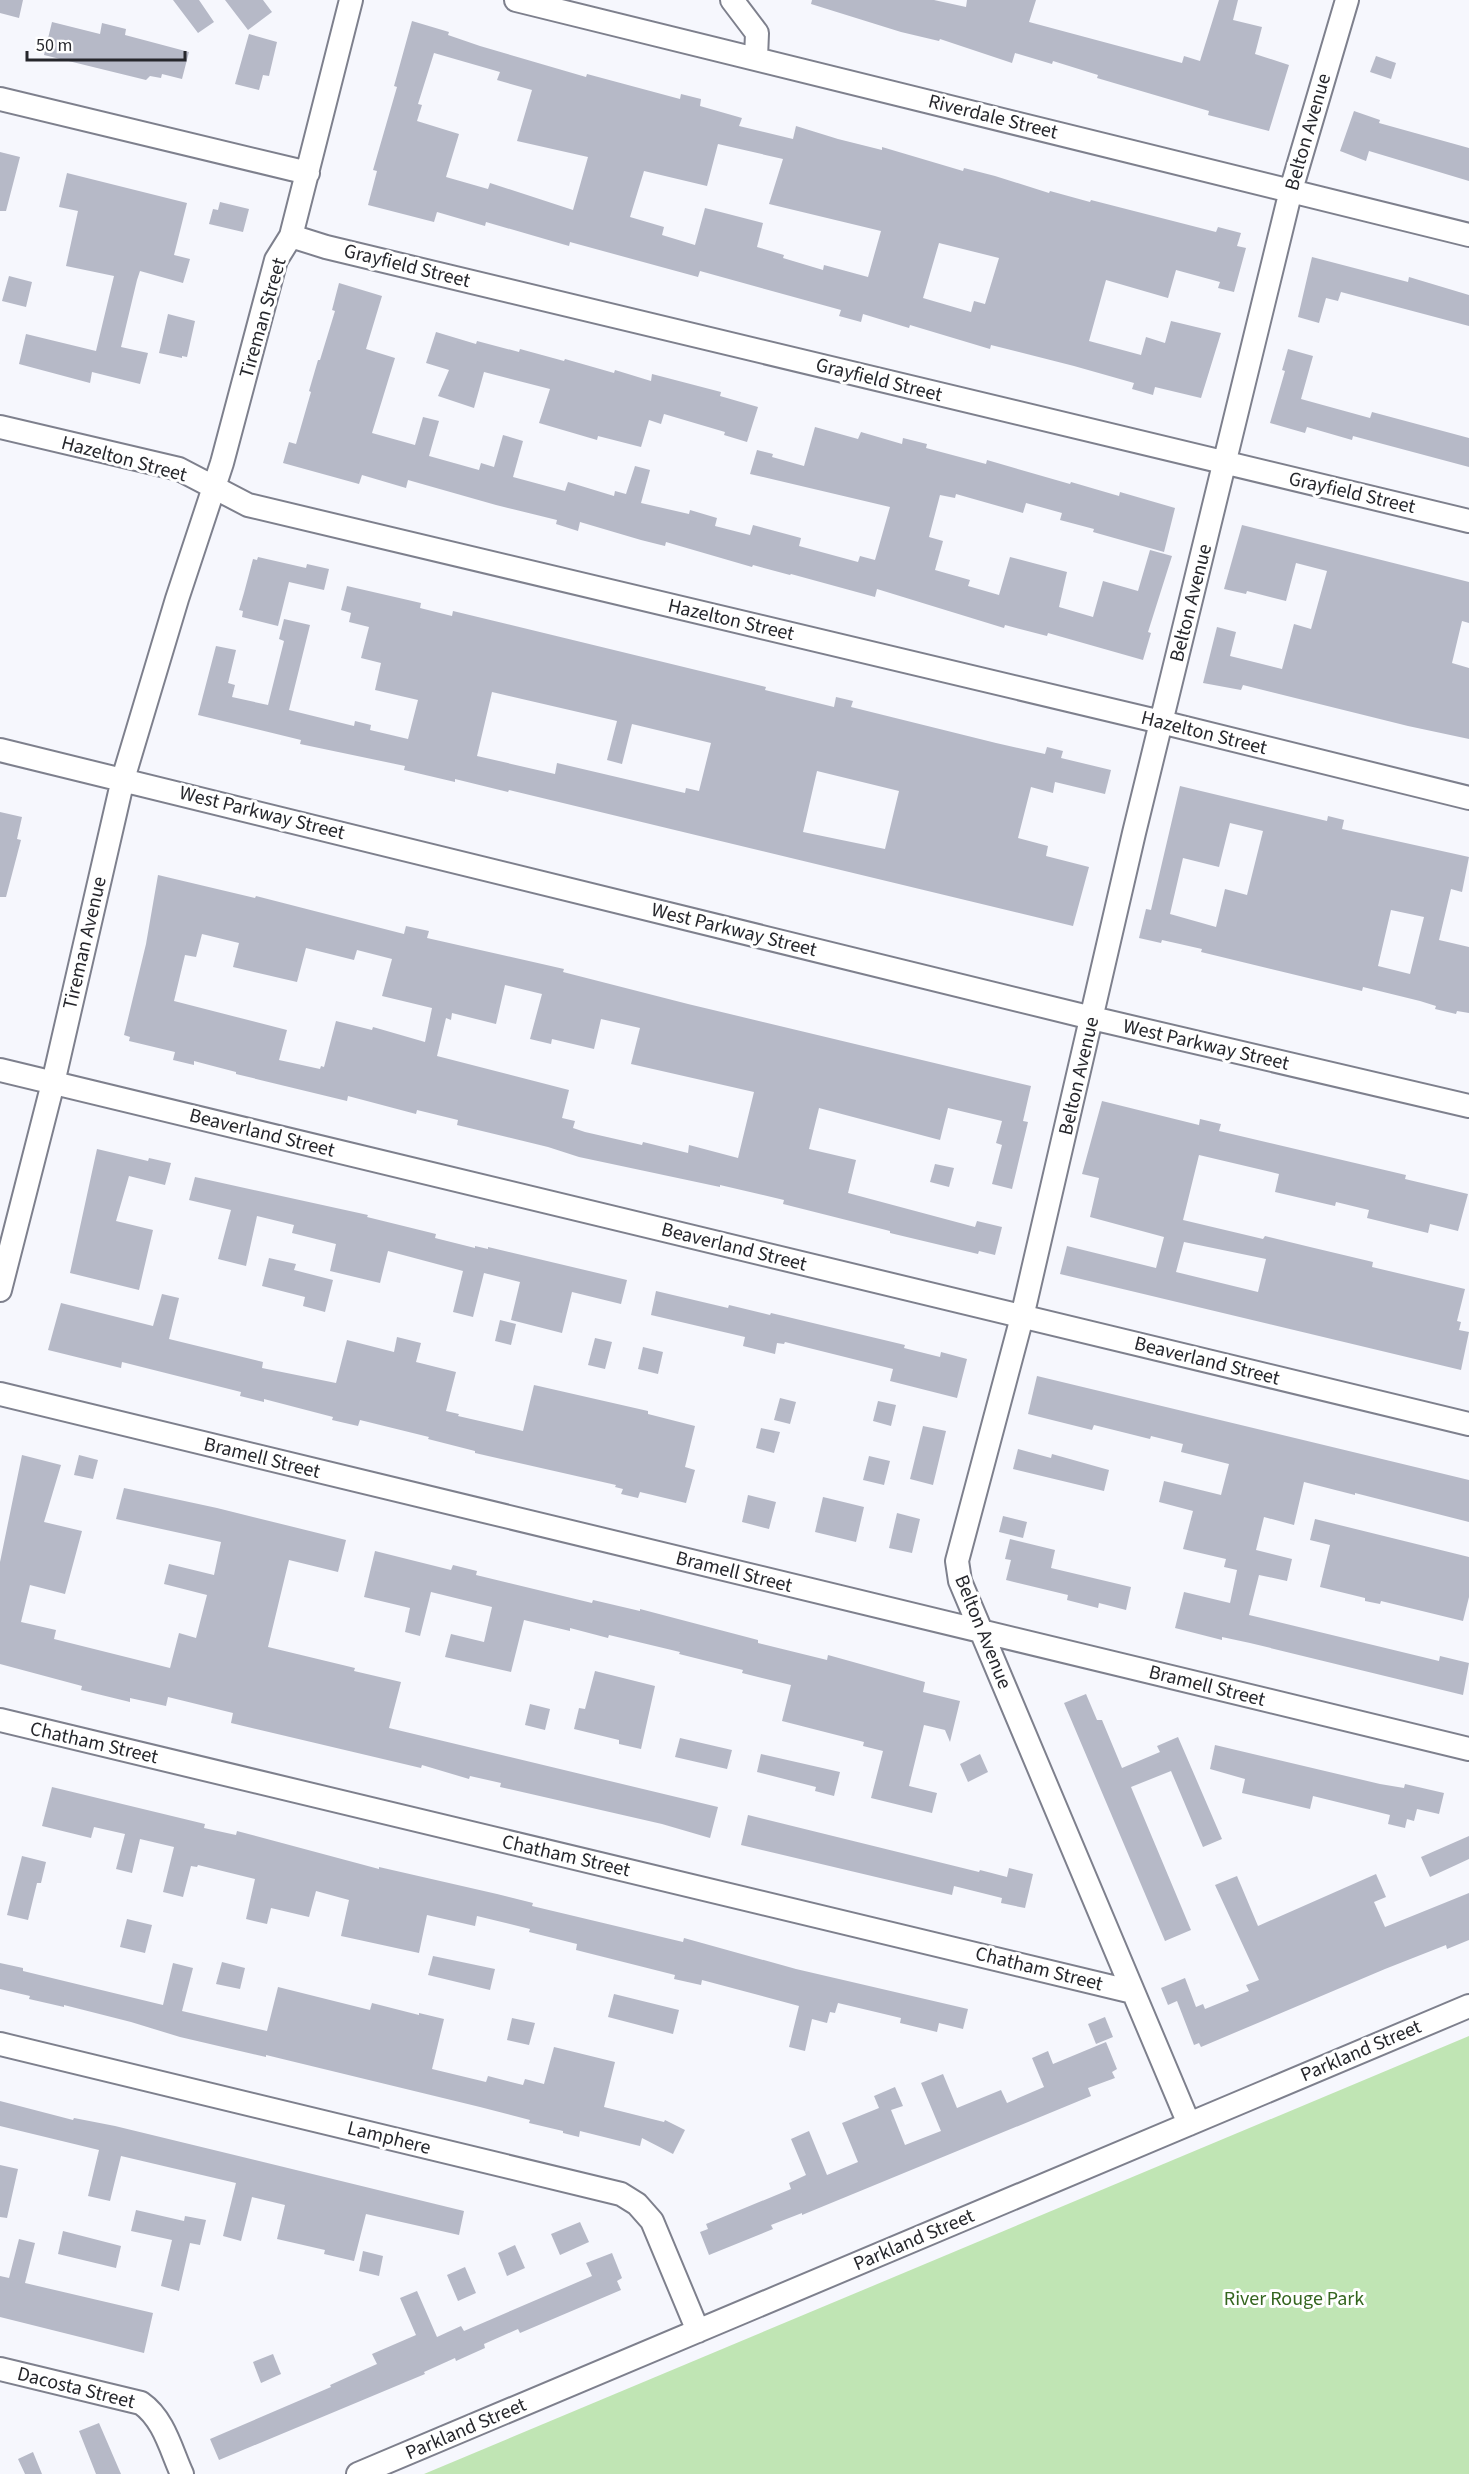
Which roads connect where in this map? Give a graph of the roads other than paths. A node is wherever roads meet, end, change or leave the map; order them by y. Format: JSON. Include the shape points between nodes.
{"nodes":[{"id":1,"x":351,"y":0,"type":"edge"},
{"id":2,"x":516,"y":0,"type":"edge"},
{"id":3,"x":732,"y":0,"type":"edge"},
{"id":4,"x":1347,"y":0,"type":"edge"},
{"id":5,"x":756,"y":58,"type":"junction"},
{"id":6,"x":0,"y":99,"type":"edge"},
{"id":7,"x":308,"y":174,"type":"junction"},
{"id":8,"x":1291,"y":190,"type":"junction"},
{"id":9,"x":1469,"y":235,"type":"edge"},
{"id":10,"x":291,"y":236,"type":"junction"},
{"id":11,"x":0,"y":427,"type":"edge"},
{"id":12,"x":1226,"y":464,"type":"junction"},
{"id":13,"x":215,"y":487,"type":"junction"},
{"id":14,"x":1469,"y":521,"type":"edge"},
{"id":15,"x":177,"y":599,"type":"joint"},
{"id":16,"x":1161,"y":722,"type":"junction"},
{"id":17,"x":0,"y":750,"type":"edge"},
{"id":18,"x":123,"y":779,"type":"junction"},
{"id":19,"x":1469,"y":798,"type":"edge"},
{"id":20,"x":1092,"y":1018,"type":"junction"},
{"id":21,"x":0,"y":1070,"type":"edge"},
{"id":22,"x":53,"y":1083,"type":"junction"},
{"id":23,"x":1469,"y":1106,"type":"edge"},
{"id":24,"x":0,"y":1290,"type":"edge"},
{"id":25,"x":1022,"y":1317,"type":"junction"},
{"id":26,"x":0,"y":1394,"type":"edge"},
{"id":27,"x":1469,"y":1424,"type":"edge"},
{"id":28,"x":981,"y":1631,"type":"junction"},
{"id":29,"x":0,"y":1720,"type":"edge"},
{"id":30,"x":1469,"y":1749,"type":"edge"},
{"id":31,"x":1133,"y":1992,"type":"junction"},
{"id":32,"x":1469,"y":2006,"type":"edge"},
{"id":33,"x":0,"y":2044,"type":"edge"},
{"id":34,"x":1189,"y":2124,"type":"junction"},
{"id":35,"x":698,"y":2331,"type":"junction"},
{"id":36,"x":0,"y":2368,"type":"edge"},
{"id":37,"x":182,"y":2474,"type":"edge"},
{"id":38,"x":358,"y":2474,"type":"edge"}],
"edges":[{"from":1,"to":7,"type":"street","name":"Tireman Street"},
{"from":2,"to":5,"type":"street","name":"Riverdale Street"},
{"from":3,"to":5,"type":"street","via":[[757,33]]},
{"from":4,"to":8,"type":"street","name":"Belton Avenue"},
{"from":5,"to":8,"type":"street","name":"Riverdale Street"},
{"from":6,"to":7,"type":"street"},
{"from":7,"to":10,"type":"street","name":"Tireman Street"},
{"from":8,"to":9,"type":"street","name":"Riverdale Street"},
{"from":8,"to":12,"type":"street","name":"Belton Avenue"},
{"from":10,"to":12,"type":"street","name":"Grayfield Street"},
{"from":10,"to":13,"type":"street","name":"Tireman Street","via":[[276,260]]},
{"from":11,"to":13,"type":"street","name":"Hazelton Street","via":[[179,469]]},
{"from":12,"to":14,"type":"street","name":"Grayfield Street"},
{"from":12,"to":16,"type":"street","name":"Belton Avenue"},
{"from":13,"to":15,"type":"street","name":"Tireman Street"},
{"from":13,"to":16,"type":"street","name":"Hazelton Street","via":[[248,505]]},
{"from":15,"to":18,"type":"street","name":"Tireman Avenue"},
{"from":16,"to":19,"type":"street","name":"Hazelton Street"},
{"from":16,"to":20,"type":"street","name":"Belton Avenue"},
{"from":17,"to":18,"type":"street","name":"West Parkway Street"},
{"from":18,"to":20,"type":"street","name":"West Parkway Street"},
{"from":18,"to":22,"type":"street","name":"Tireman Avenue"},
{"from":20,"to":23,"type":"street","name":"West Parkway Street"},
{"from":20,"to":25,"type":"street","name":"Belton Avenue"},
{"from":21,"to":22,"type":"street","name":"Beaverland Street"},
{"from":22,"to":24,"type":"street","name":"Tireman Avenue"},
{"from":22,"to":25,"type":"street","name":"Beaverland Street"},
{"from":25,"to":27,"type":"street","name":"Beaverland Street"},
{"from":25,"to":28,"type":"street","name":"Belton Avenue","via":[[957,1561],[960,1581]]},
{"from":26,"to":28,"type":"street","name":"Bramell Street"},
{"from":28,"to":30,"type":"street","name":"Bramell Street"},
{"from":28,"to":31,"type":"street","name":"Belton Avenue"},
{"from":29,"to":31,"type":"street","name":"Chatham Street"},
{"from":31,"to":34,"type":"street","name":"Belton Avenue"},
{"from":32,"to":34,"type":"street","name":"Parkland Street"},
{"from":33,"to":35,"type":"street","name":"Lamphere","via":[[621,2194],[638,2204],[652,2221]]},
{"from":34,"to":35,"type":"street","name":"Parkland Street"},
{"from":35,"to":38,"type":"street","name":"Parkland Street"},
{"from":36,"to":37,"type":"street","name":"Dacosta Street","via":[[141,2403],[158,2419]]}]}
